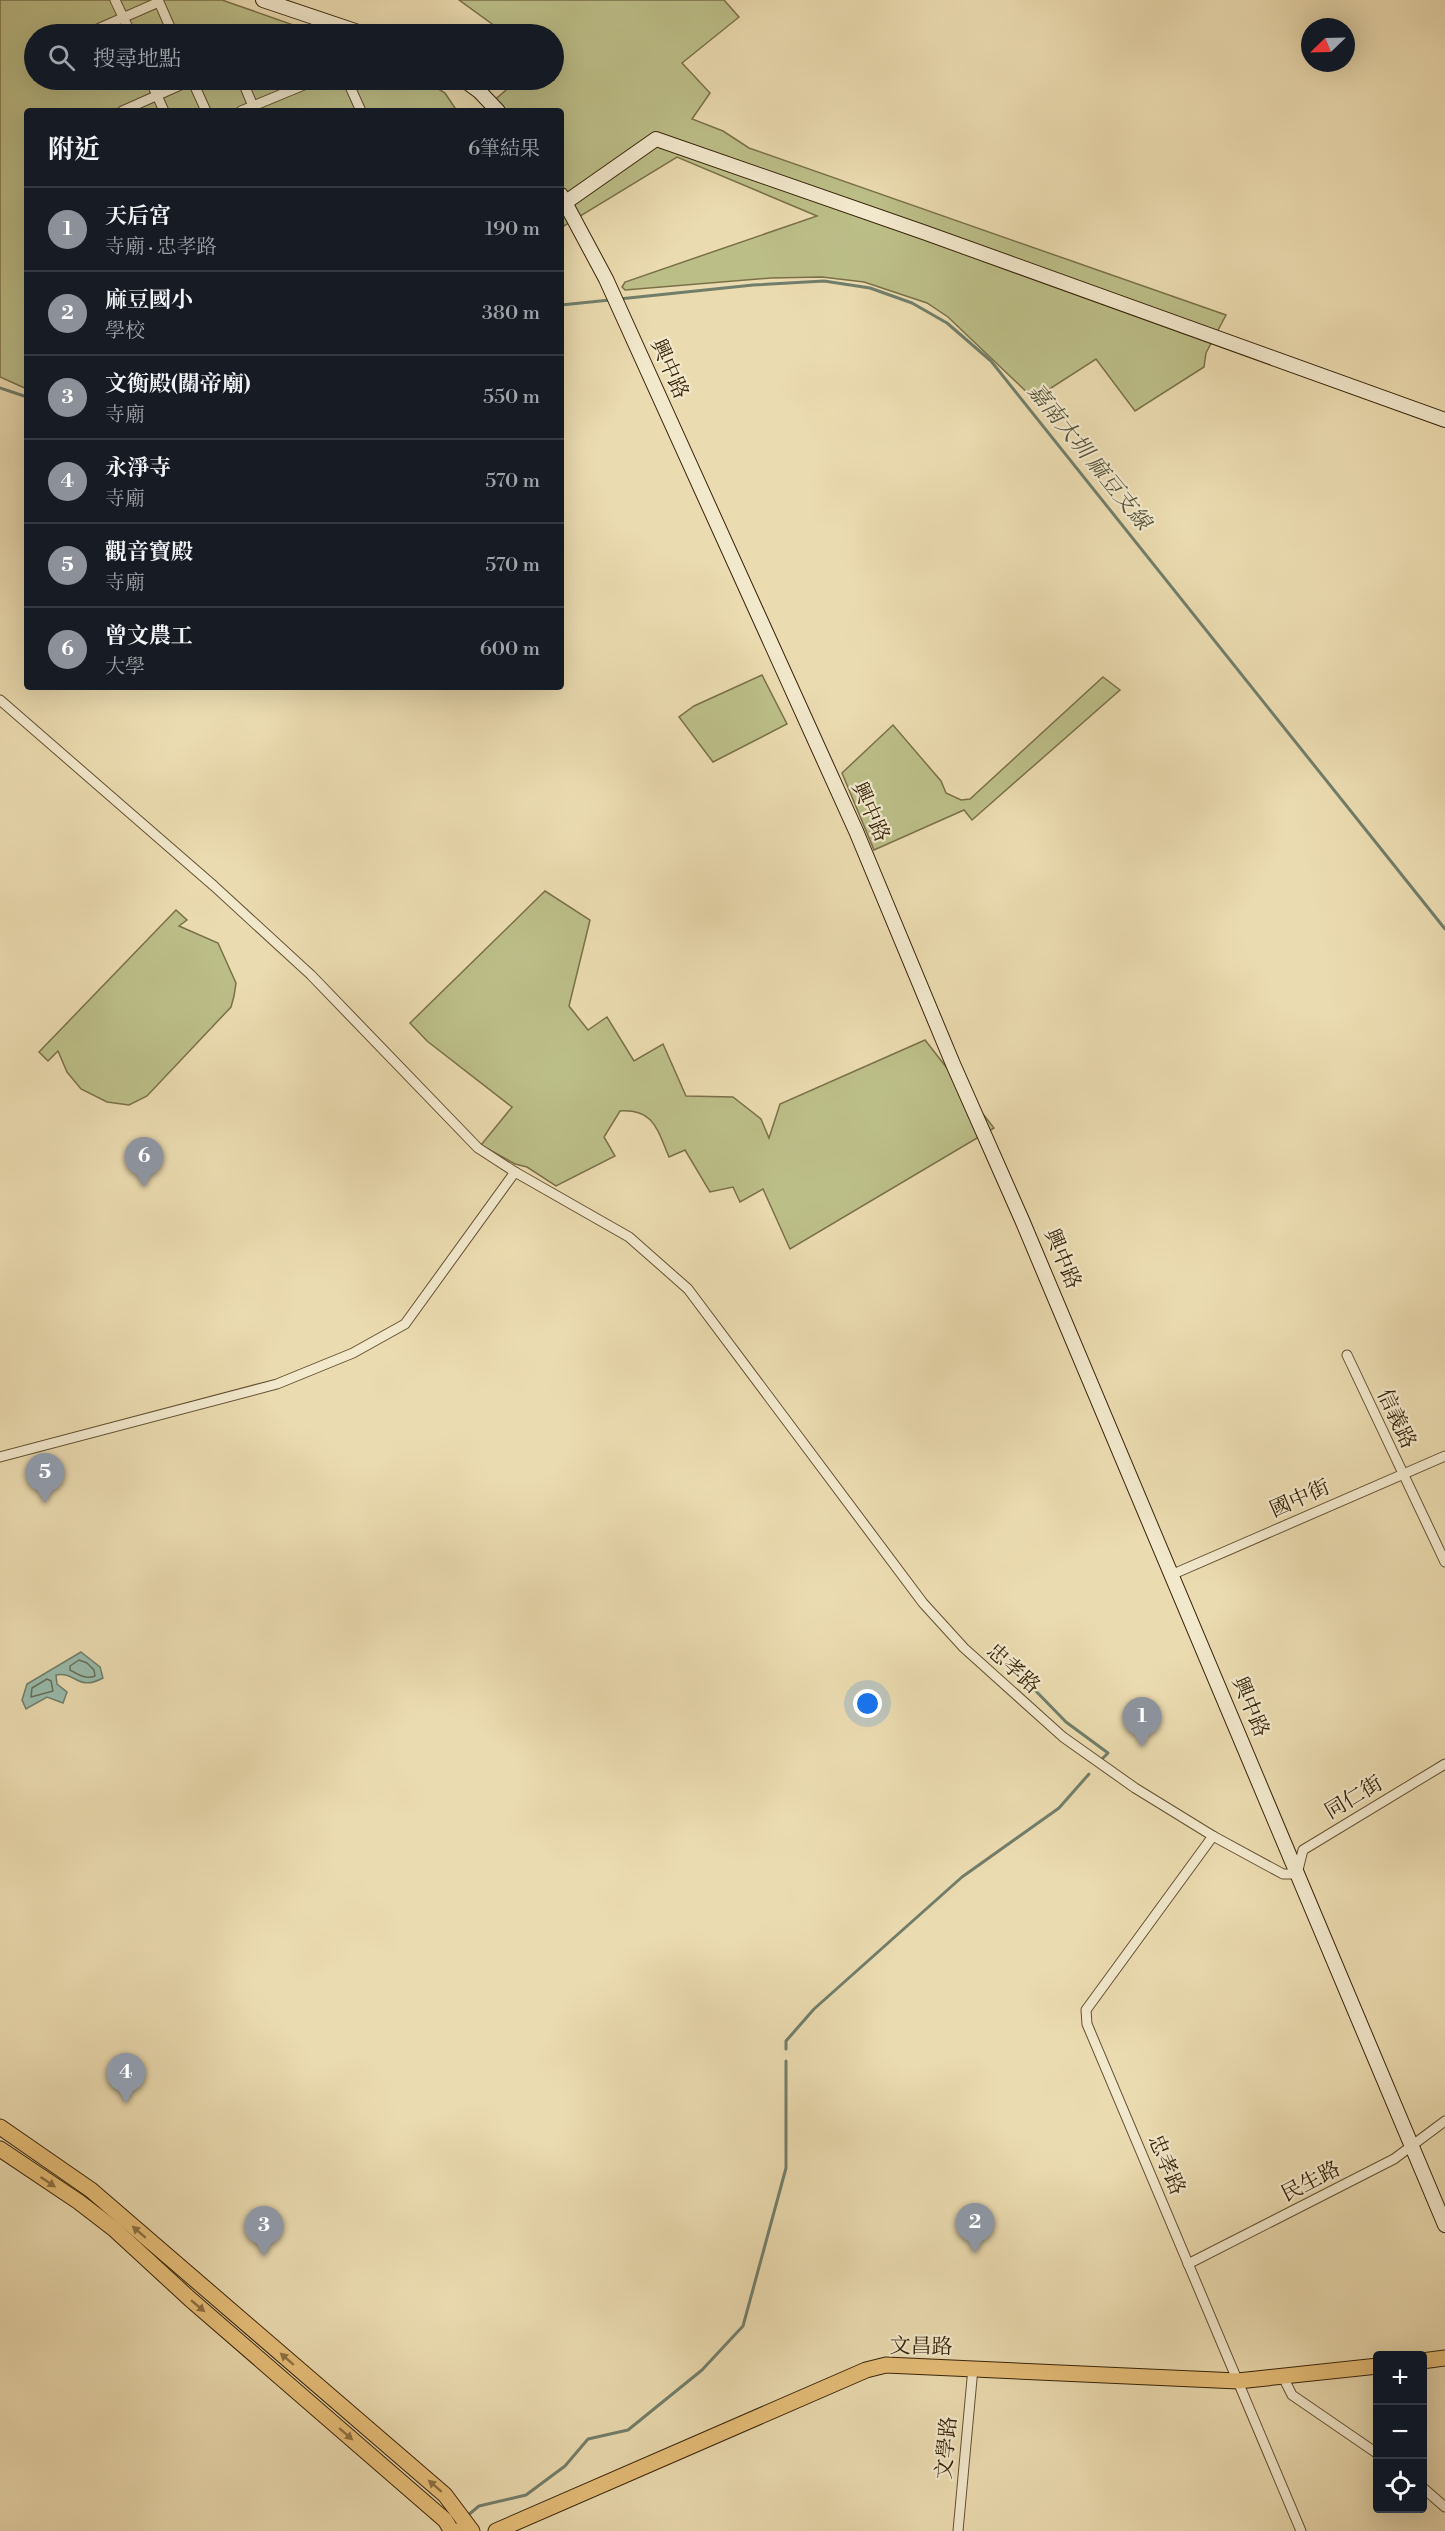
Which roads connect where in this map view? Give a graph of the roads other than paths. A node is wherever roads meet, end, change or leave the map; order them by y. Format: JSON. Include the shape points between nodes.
{"nodes":[{"id":1,"x":116,"y":0,"type":"edge"},
{"id":2,"x":263,"y":0,"type":"edge"},
{"id":3,"x":123,"y":18,"type":"junction"},
{"id":4,"x":109,"y":24,"type":"edge"},
{"id":5,"x":126,"y":24,"type":"edge"},
{"id":6,"x":169,"y":24,"type":"edge"},
{"id":7,"x":334,"y":24,"type":"edge"},
{"id":8,"x":155,"y":90,"type":"edge"},
{"id":9,"x":169,"y":90,"type":"edge"},
{"id":10,"x":197,"y":90,"type":"edge"},
{"id":11,"x":246,"y":90,"type":"edge"},
{"id":12,"x":296,"y":90,"type":"edge"},
{"id":13,"x":352,"y":90,"type":"edge"},
{"id":14,"x":477,"y":90,"type":"edge"},
{"id":15,"x":157,"y":95,"type":"junction"},
{"id":16,"x":253,"y":106,"type":"junction"},
{"id":17,"x":265,"y":106,"type":"edge"},
{"id":18,"x":129,"y":108,"type":"edge"},
{"id":19,"x":163,"y":108,"type":"edge"},
{"id":20,"x":205,"y":108,"type":"edge"},
{"id":21,"x":248,"y":108,"type":"edge"},
{"id":22,"x":360,"y":108,"type":"edge"},
{"id":23,"x":495,"y":108,"type":"edge"},
{"id":24,"x":564,"y":198,"type":"edge"},
{"id":25,"x":1445,"y":420,"type":"edge"},
{"id":26,"x":0,"y":700,"type":"edge"},
{"id":27,"x":515,"y":1172,"type":"junction"},
{"id":28,"x":1347,"y":1355,"type":"dead end"},
{"id":29,"x":1445,"y":1456,"type":"edge"},
{"id":30,"x":0,"y":1457,"type":"edge"},
{"id":31,"x":1402,"y":1474,"type":"junction"},
{"id":32,"x":1445,"y":1562,"type":"edge"},
{"id":33,"x":1171,"y":1575,"type":"junction"},
{"id":34,"x":1445,"y":1764,"type":"edge"},
{"id":35,"x":1213,"y":1836,"type":"junction"},
{"id":36,"x":1298,"y":1874,"type":"junction"},
{"id":37,"x":1445,"y":2121,"type":"edge"},
{"id":38,"x":0,"y":2127,"type":"edge"},
{"id":39,"x":1412,"y":2147,"type":"junction"},
{"id":40,"x":0,"y":2149,"type":"edge"},
{"id":41,"x":1445,"y":2225,"type":"edge"},
{"id":42,"x":1188,"y":2264,"type":"junction"},
{"id":43,"x":1445,"y":2358,"type":"edge"},
{"id":44,"x":1427,"y":2360,"type":"edge"},
{"id":45,"x":1373,"y":2366,"type":"edge"},
{"id":46,"x":973,"y":2368,"type":"junction"},
{"id":47,"x":1283,"y":2377,"type":"junction"},
{"id":48,"x":1238,"y":2382,"type":"junction"},
{"id":49,"x":1373,"y":2451,"type":"edge"},
{"id":50,"x":1427,"y":2491,"type":"edge"},
{"id":51,"x":1445,"y":2507,"type":"edge"},
{"id":52,"x":452,"y":2531,"type":"edge"},
{"id":53,"x":472,"y":2531,"type":"edge"},
{"id":54,"x":496,"y":2531,"type":"edge"},
{"id":55,"x":958,"y":2531,"type":"edge"},
{"id":56,"x":1301,"y":2531,"type":"edge"}],
"edges":[{"from":1,"to":3,"type":"street"},
{"from":2,"to":7,"type":"main road"},
{"from":3,"to":4,"type":"street"},
{"from":3,"to":5,"type":"street"},
{"from":3,"to":6,"type":"street","via":[[159,2]]},
{"from":8,"to":15,"type":"street"},
{"from":9,"to":15,"type":"street"},
{"from":10,"to":20,"type":"street"},
{"from":11,"to":16,"type":"street"},
{"from":12,"to":17,"type":"street"},
{"from":13,"to":22,"type":"street"},
{"from":14,"to":23,"type":"main road"},
{"from":15,"to":18,"type":"street"},
{"from":15,"to":19,"type":"street"},
{"from":16,"to":17,"type":"street"},
{"from":16,"to":21,"type":"street"},
{"from":24,"to":25,"type":"main road","via":[[656,139]]},
{"from":24,"to":33,"type":"main road","name":"興中路","via":[[606,279],[856,831]]},
{"from":26,"to":27,"type":"street","name":"忠孝路","via":[[214,886],[311,975],[478,1148]]},
{"from":27,"to":30,"type":"street","via":[[405,1324],[353,1353],[277,1384]]},
{"from":27,"to":35,"type":"street","name":"忠孝路","via":[[629,1237],[688,1289],[923,1603],[964,1648],[1082,1750]]},
{"from":28,"to":31,"type":"street","name":"信義路"},
{"from":29,"to":31,"type":"street","name":"國中街"},
{"from":31,"to":32,"type":"street","name":"信義路"},
{"from":31,"to":33,"type":"street","name":"國中街"},
{"from":33,"to":36,"type":"main road","name":"興中路"},
{"from":34,"to":36,"type":"street","name":"同仁街","via":[[1303,1850]]},
{"from":35,"to":36,"type":"street","name":"忠孝路","via":[[1283,1874]]},
{"from":35,"to":42,"type":"street","name":"忠孝路","via":[[1085,2015]]},
{"from":36,"to":39,"type":"main road","name":"興中路"},
{"from":37,"to":39,"type":"street","name":"民生路"},
{"from":53,"to":38,"type":"main road","one_way":true,"via":[[445,2495],[92,2190]]},
{"from":39,"to":41,"type":"main road","name":"興中路"},
{"from":39,"to":42,"type":"street","name":"民生路"},
{"from":40,"to":52,"type":"main road","one_way":true,"via":[[114,2229],[445,2520]]},
{"from":42,"to":48,"type":"street","name":"忠孝路"},
{"from":43,"to":44,"type":"main road"},
{"from":45,"to":47,"type":"main road","name":"文昌路"},
{"from":46,"to":48,"type":"main road","name":"文昌路"},
{"from":46,"to":54,"type":"main road","name":"文昌路","via":[[886,2365],[866,2370]]},
{"from":46,"to":55,"type":"street","name":"文學路"},
{"from":47,"to":48,"type":"main road","name":"文昌路"},
{"from":47,"to":49,"type":"street","via":[[1292,2395]]},
{"from":48,"to":56,"type":"street","name":"忠孝路"},
{"from":50,"to":51,"type":"street"}]}
